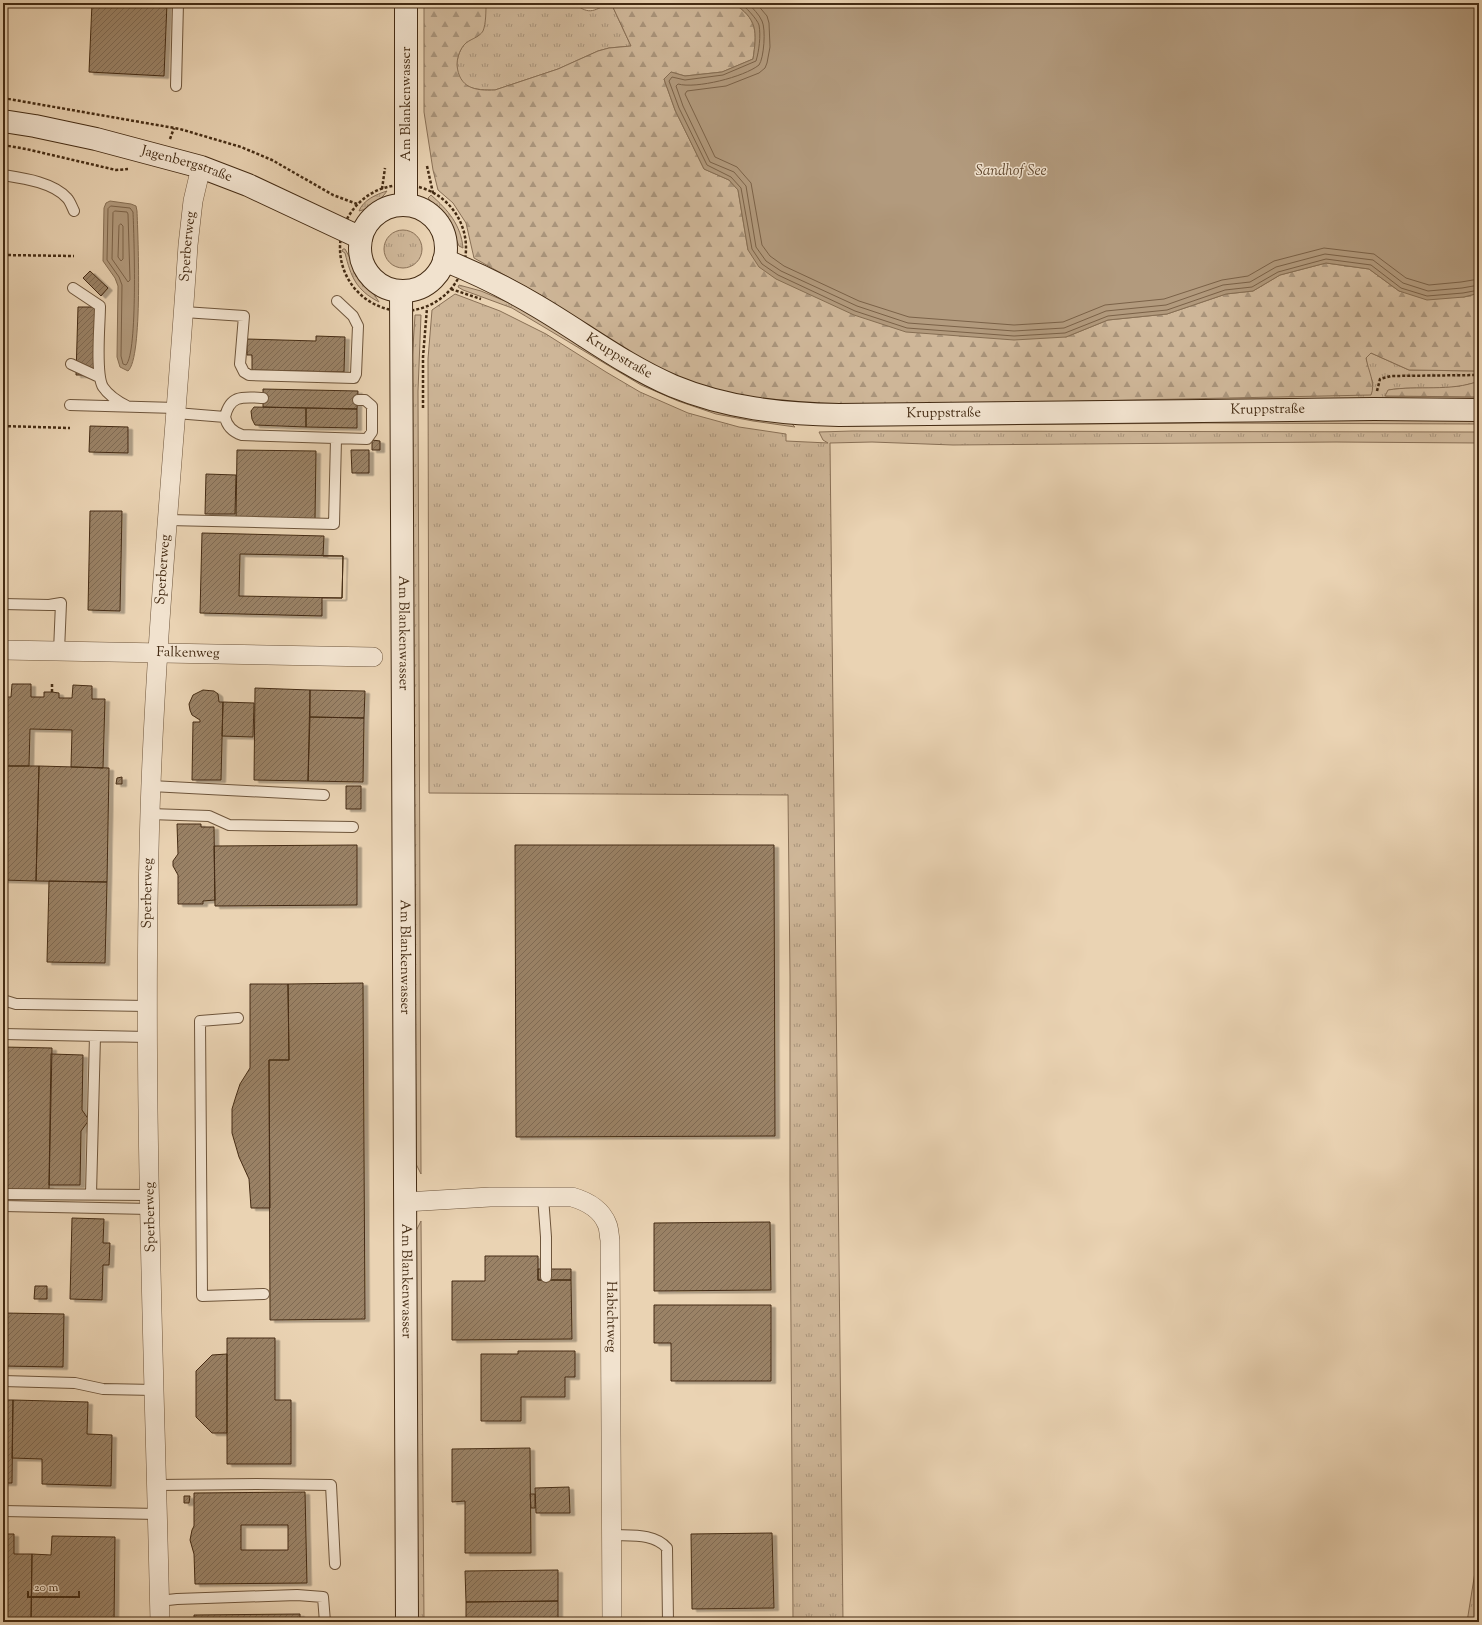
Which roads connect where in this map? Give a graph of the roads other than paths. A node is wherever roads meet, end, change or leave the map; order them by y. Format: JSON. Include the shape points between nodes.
{"nodes":[{"id":1,"x":178,"y":3,"type":"edge"},
{"id":2,"x":406,"y":3,"type":"edge"},
{"id":3,"x":176,"y":86,"type":"dead end"},
{"id":4,"x":3,"y":121,"type":"edge"},
{"id":5,"x":201,"y":167,"type":"junction"},
{"id":6,"x":3,"y":174,"type":"edge"},
{"id":7,"x":407,"y":195,"type":"junction"},
{"id":8,"x":74,"y":211,"type":"dead end"},
{"id":9,"x":344,"y":241,"type":"junction"},
{"id":10,"x":453,"y":264,"type":"junction"},
{"id":11,"x":73,"y":288,"type":"dead end"},
{"id":12,"x":337,"y":300,"type":"dead end"},
{"id":13,"x":401,"y":302,"type":"junction"},
{"id":14,"x":184,"y":312,"type":"junction"},
{"id":15,"x":71,"y":364,"type":"dead end"},
{"id":16,"x":99,"y":377,"type":"junction"},
{"id":17,"x":263,"y":398,"type":"dead end"},
{"id":18,"x":358,"y":400,"type":"dead end"},
{"id":19,"x":70,"y":405,"type":"dead end"},
{"id":20,"x":127,"y":406,"type":"junction"},
{"id":21,"x":1479,"y":410,"type":"edge"},
{"id":22,"x":176,"y":411,"type":"junction"},
{"id":23,"x":225,"y":417,"type":"junction"},
{"id":24,"x":336,"y":439,"type":"junction"},
{"id":25,"x":168,"y":520,"type":"junction"},
{"id":26,"x":3,"y":604,"type":"edge"},
{"id":27,"x":3,"y":650,"type":"edge"},
{"id":28,"x":59,"y":651,"type":"junction"},
{"id":29,"x":158,"y":653,"type":"junction"},
{"id":30,"x":373,"y":657,"type":"dead end"},
{"id":31,"x":151,"y":786,"type":"junction"},
{"id":32,"x":324,"y":795,"type":"dead end"},
{"id":33,"x":150,"y":814,"type":"junction"},
{"id":34,"x":353,"y":827,"type":"dead end"},
{"id":35,"x":3,"y":1000,"type":"edge"},
{"id":36,"x":147,"y":1006,"type":"junction"},
{"id":37,"x":238,"y":1018,"type":"dead end"},
{"id":38,"x":3,"y":1034,"type":"edge"},
{"id":39,"x":94,"y":1036,"type":"junction"},
{"id":40,"x":147,"y":1037,"type":"junction"},
{"id":41,"x":3,"y":1194,"type":"edge"},
{"id":42,"x":91,"y":1194,"type":"junction"},
{"id":43,"x":543,"y":1197,"type":"junction"},
{"id":44,"x":150,"y":1202,"type":"junction"},
{"id":45,"x":405,"y":1202,"type":"junction"},
{"id":46,"x":3,"y":1206,"type":"edge"},
{"id":47,"x":546,"y":1277,"type":"dead end"},
{"id":48,"x":264,"y":1294,"type":"dead end"},
{"id":49,"x":3,"y":1381,"type":"edge"},
{"id":50,"x":155,"y":1390,"type":"junction"},
{"id":51,"x":157,"y":1485,"type":"junction"},
{"id":52,"x":3,"y":1511,"type":"edge"},
{"id":53,"x":158,"y":1514,"type":"junction"},
{"id":54,"x":612,"y":1535,"type":"junction"},
{"id":55,"x":335,"y":1564,"type":"dead end"},
{"id":56,"x":159,"y":1601,"type":"junction"},
{"id":57,"x":160,"y":1622,"type":"edge"},
{"id":58,"x":324,"y":1622,"type":"edge"},
{"id":59,"x":407,"y":1622,"type":"edge"},
{"id":60,"x":612,"y":1622,"type":"edge"},
{"id":61,"x":668,"y":1622,"type":"edge"}],
"edges":[{"from":1,"to":3,"type":"lane"},
{"from":2,"to":7,"type":"street","name":"Am Blankenwasser"},
{"from":4,"to":5,"type":"street","name":"Jagenbergstraße","via":[[96,139]]},
{"from":5,"to":9,"type":"street","name":"Jagenbergstraße","via":[[248,185]]},
{"from":5,"to":14,"type":"street","name":"Sperberweg","via":[[191,215]]},
{"from":6,"to":8,"type":"lane","via":[[31,180],[56,190],[66,197]]},
{"from":7,"to":9,"type":"street","via":[[377,213]]},
{"from":7,"to":10,"type":"street","via":[[416,207],[428,213],[438,223]]},
{"from":9,"to":13,"type":"street","via":[[359,249],[368,274]]},
{"from":10,"to":13,"type":"street"},
{"from":10,"to":21,"type":"street","name":"Kruppstraße","via":[[518,295],[614,356],[673,386],[703,397],[770,411],[840,415]]},
{"from":11,"to":16,"type":"lane","via":[[100,306]]},
{"from":12,"to":14,"type":"lane","via":[[353,316],[358,326],[354,378],[249,375],[240,364],[244,316]]},
{"from":13,"to":45,"type":"street","name":"Am Blankenwasser"},
{"from":14,"to":22,"type":"street","name":"Sperberweg"},
{"from":15,"to":16,"type":"lane"},
{"from":16,"to":20,"type":"lane","via":[[107,393]]},
{"from":17,"to":23,"type":"lane","via":[[236,399],[230,404]]},
{"from":18,"to":24,"type":"lane","via":[[365,400],[372,406],[371,435],[365,439]]},
{"from":19,"to":20,"type":"lane"},
{"from":20,"to":22,"type":"lane"},
{"from":22,"to":23,"type":"lane"},
{"from":22,"to":25,"type":"street","name":"Sperberweg"},
{"from":23,"to":24,"type":"lane","via":[[230,429],[242,436]]},
{"from":24,"to":25,"type":"lane","via":[[334,524]]},
{"from":25,"to":29,"type":"street","name":"Sperberweg"},
{"from":26,"to":28,"type":"lane","via":[[61,603]]},
{"from":27,"to":28,"type":"street","name":"Falkenweg"},
{"from":28,"to":29,"type":"street","name":"Falkenweg"},
{"from":29,"to":30,"type":"street","name":"Falkenweg"},
{"from":29,"to":31,"type":"street","name":"Sperberweg"},
{"from":31,"to":32,"type":"lane"},
{"from":31,"to":33,"type":"street","name":"Sperberweg"},
{"from":33,"to":34,"type":"lane","via":[[209,816],[229,825]]},
{"from":33,"to":36,"type":"street","name":"Sperberweg"},
{"from":35,"to":36,"type":"lane","via":[[16,1004]]},
{"from":36,"to":40,"type":"street","name":"Sperberweg"},
{"from":37,"to":48,"type":"lane","via":[[200,1021],[202,1296]]},
{"from":38,"to":39,"type":"lane"},
{"from":39,"to":40,"type":"lane"},
{"from":39,"to":42,"type":"lane"},
{"from":40,"to":44,"type":"street","name":"Sperberweg"},
{"from":41,"to":42,"type":"lane"},
{"from":42,"to":44,"type":"lane"},
{"from":43,"to":45,"type":"street","name":"Habichtweg"},
{"from":43,"to":47,"type":"lane"},
{"from":43,"to":54,"type":"street","name":"Habichtweg","via":[[572,1197],[582,1200],[592,1206],[607,1224],[610,1240]]},
{"from":44,"to":46,"type":"lane"},
{"from":44,"to":50,"type":"street","name":"Sperberweg"},
{"from":45,"to":59,"type":"street","name":"Am Blankenwasser"},
{"from":49,"to":50,"type":"lane","via":[[76,1384],[103,1389]]},
{"from":50,"to":51,"type":"street","name":"Sperberweg"},
{"from":51,"to":53,"type":"street","name":"Sperberweg"},
{"from":51,"to":55,"type":"lane","via":[[331,1485]]},
{"from":52,"to":53,"type":"lane"},
{"from":53,"to":56,"type":"street","name":"Sperberweg"},
{"from":54,"to":60,"type":"street","name":"Habichtweg"},
{"from":54,"to":61,"type":"lane","via":[[648,1536],[662,1542],[667,1548]]},
{"from":56,"to":57,"type":"street","name":"Sperberweg"},
{"from":56,"to":58,"type":"lane","via":[[281,1596],[323,1597]]}]}
